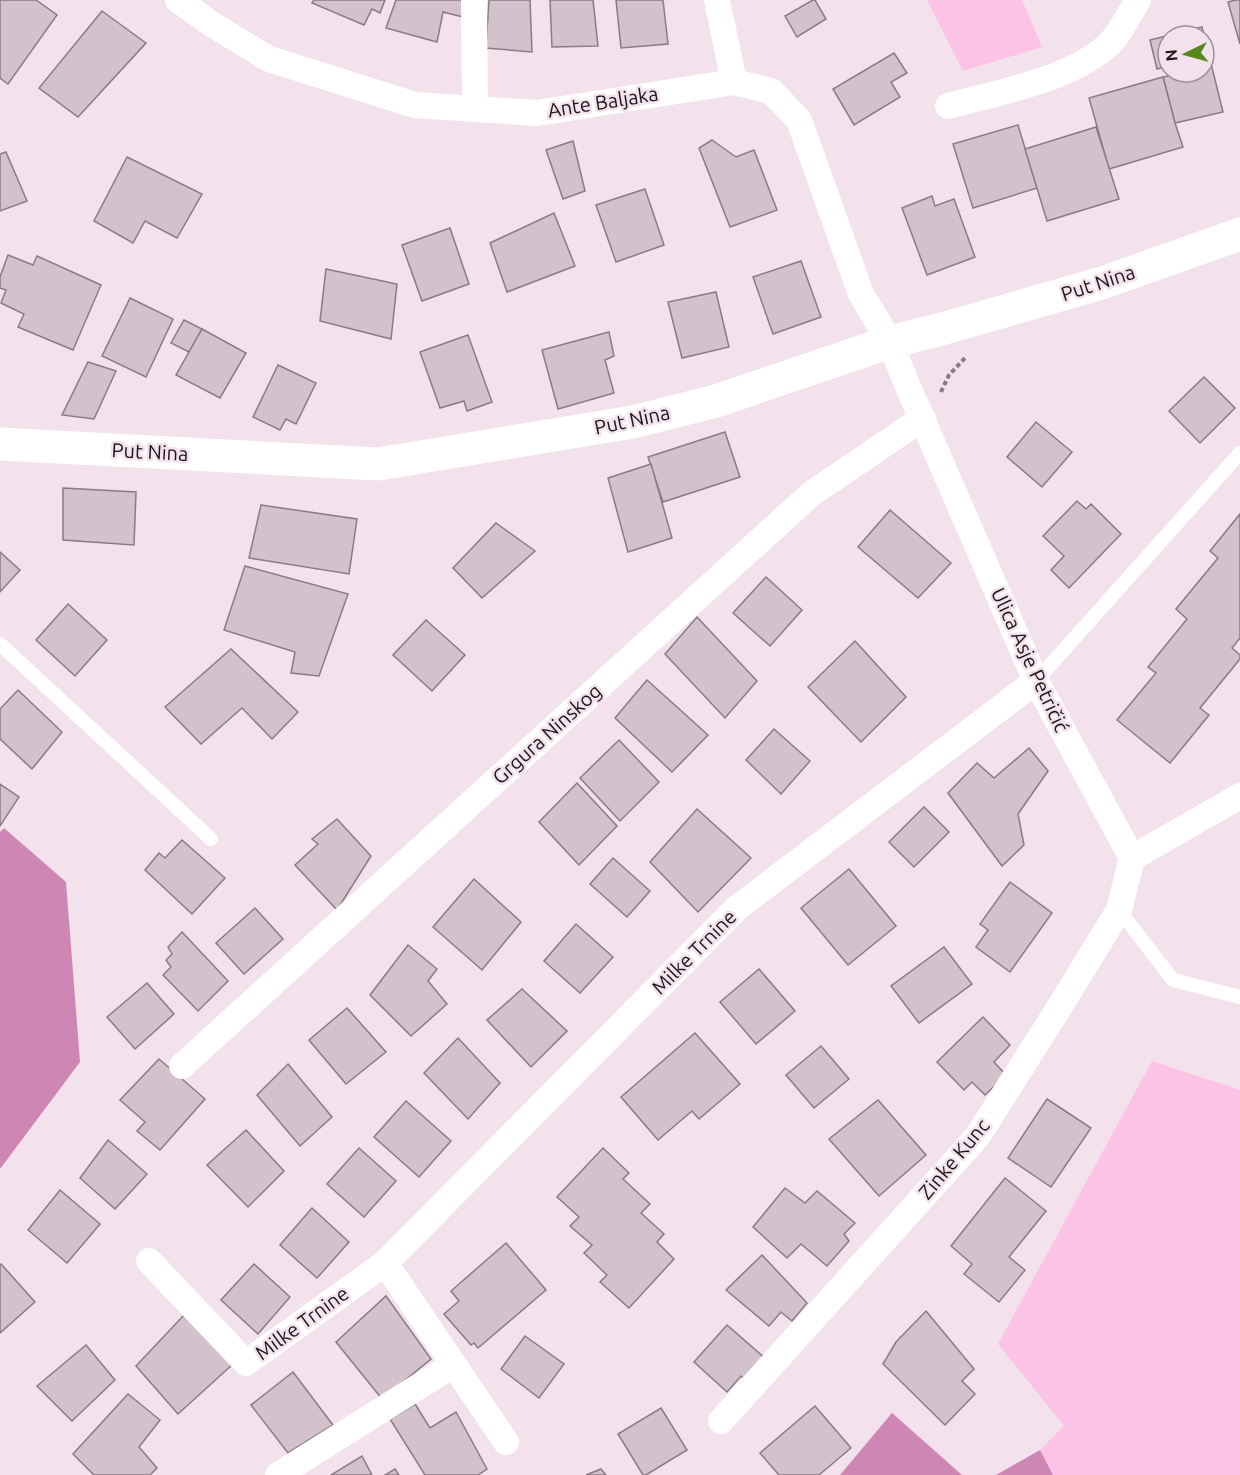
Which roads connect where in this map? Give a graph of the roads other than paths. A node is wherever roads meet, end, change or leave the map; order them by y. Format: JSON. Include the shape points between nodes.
{"nodes":[{"id":1,"x":178,"y":0,"type":"edge"},
{"id":2,"x":474,"y":0,"type":"edge"},
{"id":3,"x":717,"y":0,"type":"edge"},
{"id":4,"x":1138,"y":0,"type":"edge"},
{"id":5,"x":734,"y":82,"type":"junction"},
{"id":6,"x":948,"y":106,"type":"dead end"},
{"id":7,"x":475,"y":109,"type":"junction"},
{"id":8,"x":1240,"y":234,"type":"edge"},
{"id":9,"x":890,"y":342,"type":"junction"},
{"id":10,"x":923,"y":418,"type":"junction"},
{"id":11,"x":2,"y":447,"type":"edge"},
{"id":12,"x":1240,"y":453,"type":"edge"},
{"id":13,"x":0,"y":644,"type":"edge"},
{"id":14,"x":1036,"y":681,"type":"junction"},
{"id":15,"x":1240,"y":796,"type":"edge"},
{"id":16,"x":211,"y":839,"type":"dead end"},
{"id":17,"x":1132,"y":858,"type":"junction"},
{"id":18,"x":1119,"y":910,"type":"junction"},
{"id":19,"x":1240,"y":997,"type":"edge"},
{"id":20,"x":182,"y":1066,"type":"dead end"},
{"id":21,"x":149,"y":1261,"type":"dead end"},
{"id":22,"x":386,"y":1263,"type":"junction"},
{"id":23,"x":453,"y":1365,"type":"junction"},
{"id":24,"x":720,"y":1421,"type":"dead end"},
{"id":25,"x":506,"y":1442,"type":"dead end"},
{"id":26,"x":304,"y":1468,"type":"edge"},
{"id":27,"x":278,"y":1475,"type":"edge"}],
"edges":[{"from":1,"to":7,"type":"street","name":"Ante Baljaka","via":[[269,59],[414,105]]},
{"from":2,"to":7,"type":"street"},
{"from":3,"to":5,"type":"street"},
{"from":4,"to":6,"type":"street","via":[[1109,45],[1082,65]]},
{"from":5,"to":7,"type":"street","name":"Ante Baljaka","via":[[537,113]]},
{"from":5,"to":9,"type":"street","name":"Ante Baljaka","via":[[771,91],[799,120],[861,294]]},
{"from":8,"to":9,"type":"main road","name":"Put Nina","via":[[1102,283]]},
{"from":9,"to":10,"type":"street","name":"Ulica Asje Petričić"},
{"from":9,"to":11,"type":"main road","name":"Put Nina","via":[[716,400],[633,422],[378,464]]},
{"from":10,"to":14,"type":"street","name":"Ulica Asje Petričić"},
{"from":10,"to":20,"type":"street","name":"Grgura Ninskog","via":[[811,494]]},
{"from":12,"to":14,"type":"lane"},
{"from":13,"to":16,"type":"lane"},
{"from":14,"to":17,"type":"street","name":"Ulica Asje Petričić"},
{"from":14,"to":22,"type":"street","name":"Milke Trnine","via":[[737,908]]},
{"from":15,"to":17,"type":"street"},
{"from":17,"to":18,"type":"street","name":"Zinke Kunc"},
{"from":18,"to":19,"type":"lane","via":[[1173,980]]},
{"from":18,"to":24,"type":"street","name":"Zinke Kunc","via":[[977,1137]]},
{"from":21,"to":22,"type":"street","name":"Milke Trnine","via":[[246,1363]]},
{"from":22,"to":23,"type":"street"},
{"from":23,"to":25,"type":"street"},
{"from":23,"to":26,"type":"street"},
{"from":26,"to":27,"type":"street"}]}
